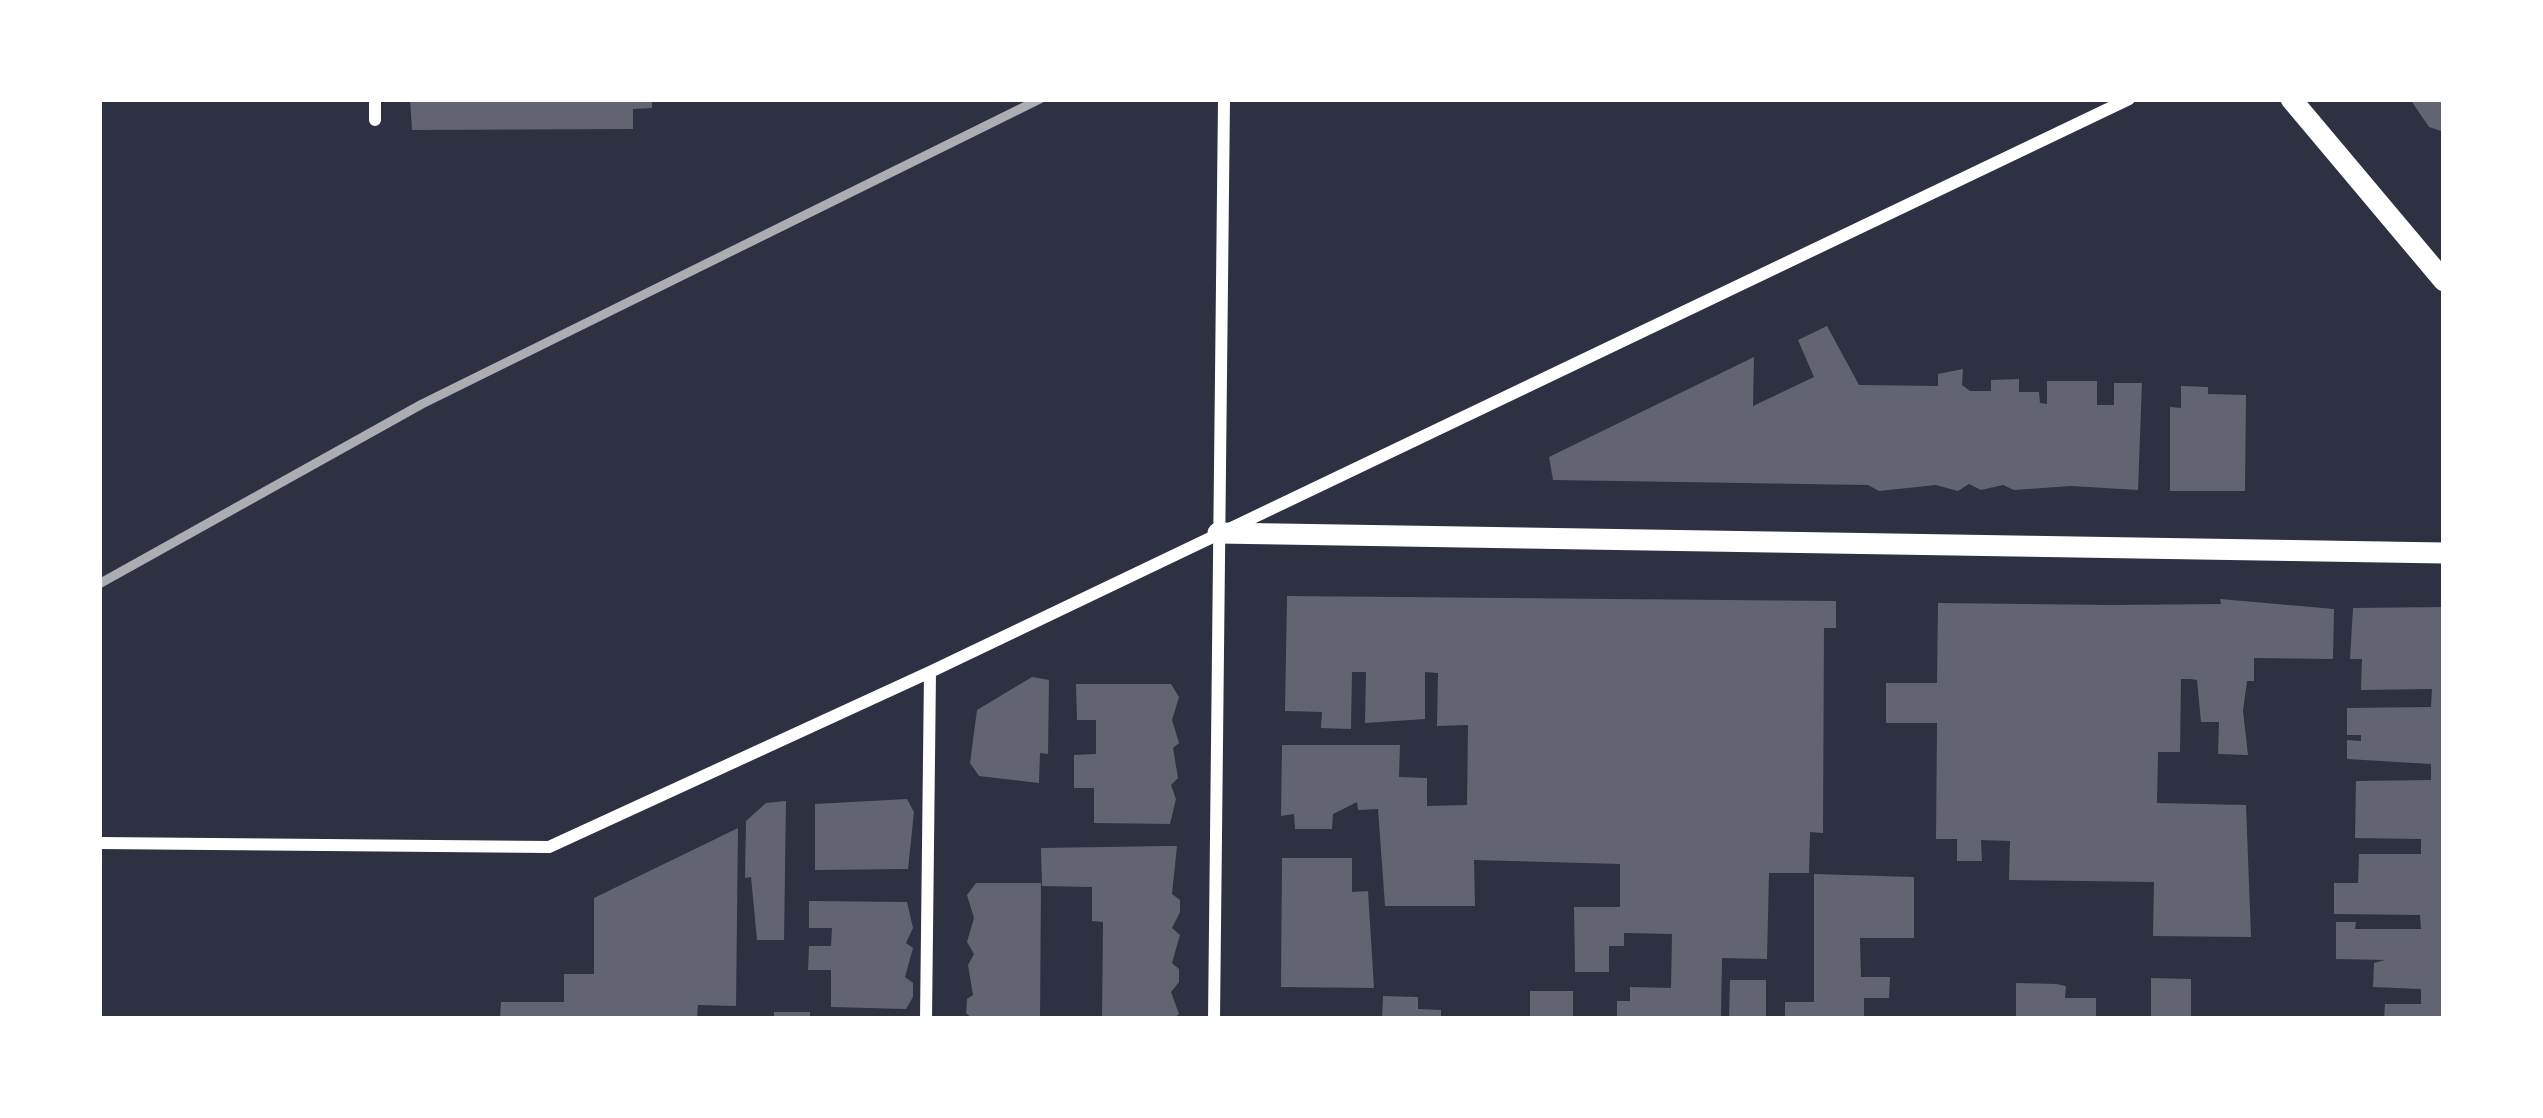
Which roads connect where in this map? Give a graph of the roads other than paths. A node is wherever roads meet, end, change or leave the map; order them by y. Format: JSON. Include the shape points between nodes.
{"nodes":[{"id":1,"x":375,"y":99,"type":"edge"},
{"id":2,"x":1224,"y":99,"type":"edge"},
{"id":3,"x":2129,"y":99,"type":"edge"},
{"id":4,"x":2291,"y":99,"type":"edge"},
{"id":5,"x":375,"y":119,"type":"dead end"},
{"id":6,"x":2444,"y":281,"type":"edge"},
{"id":7,"x":1218,"y":533,"type":"junction"},
{"id":8,"x":2444,"y":553,"type":"edge"},
{"id":9,"x":930,"y":672,"type":"junction"},
{"id":10,"x":99,"y":843,"type":"edge"},
{"id":11,"x":926,"y":1019,"type":"edge"},
{"id":12,"x":1214,"y":1019,"type":"edge"}],
"edges":[{"from":1,"to":5,"type":"street"},
{"from":2,"to":7,"type":"street"},
{"from":3,"to":7,"type":"street"},
{"from":4,"to":6,"type":"street"},
{"from":7,"to":8,"type":"street"},
{"from":7,"to":9,"type":"street"},
{"from":7,"to":12,"type":"street"},
{"from":9,"to":10,"type":"street","via":[[549,847]]},
{"from":9,"to":11,"type":"street"}]}
